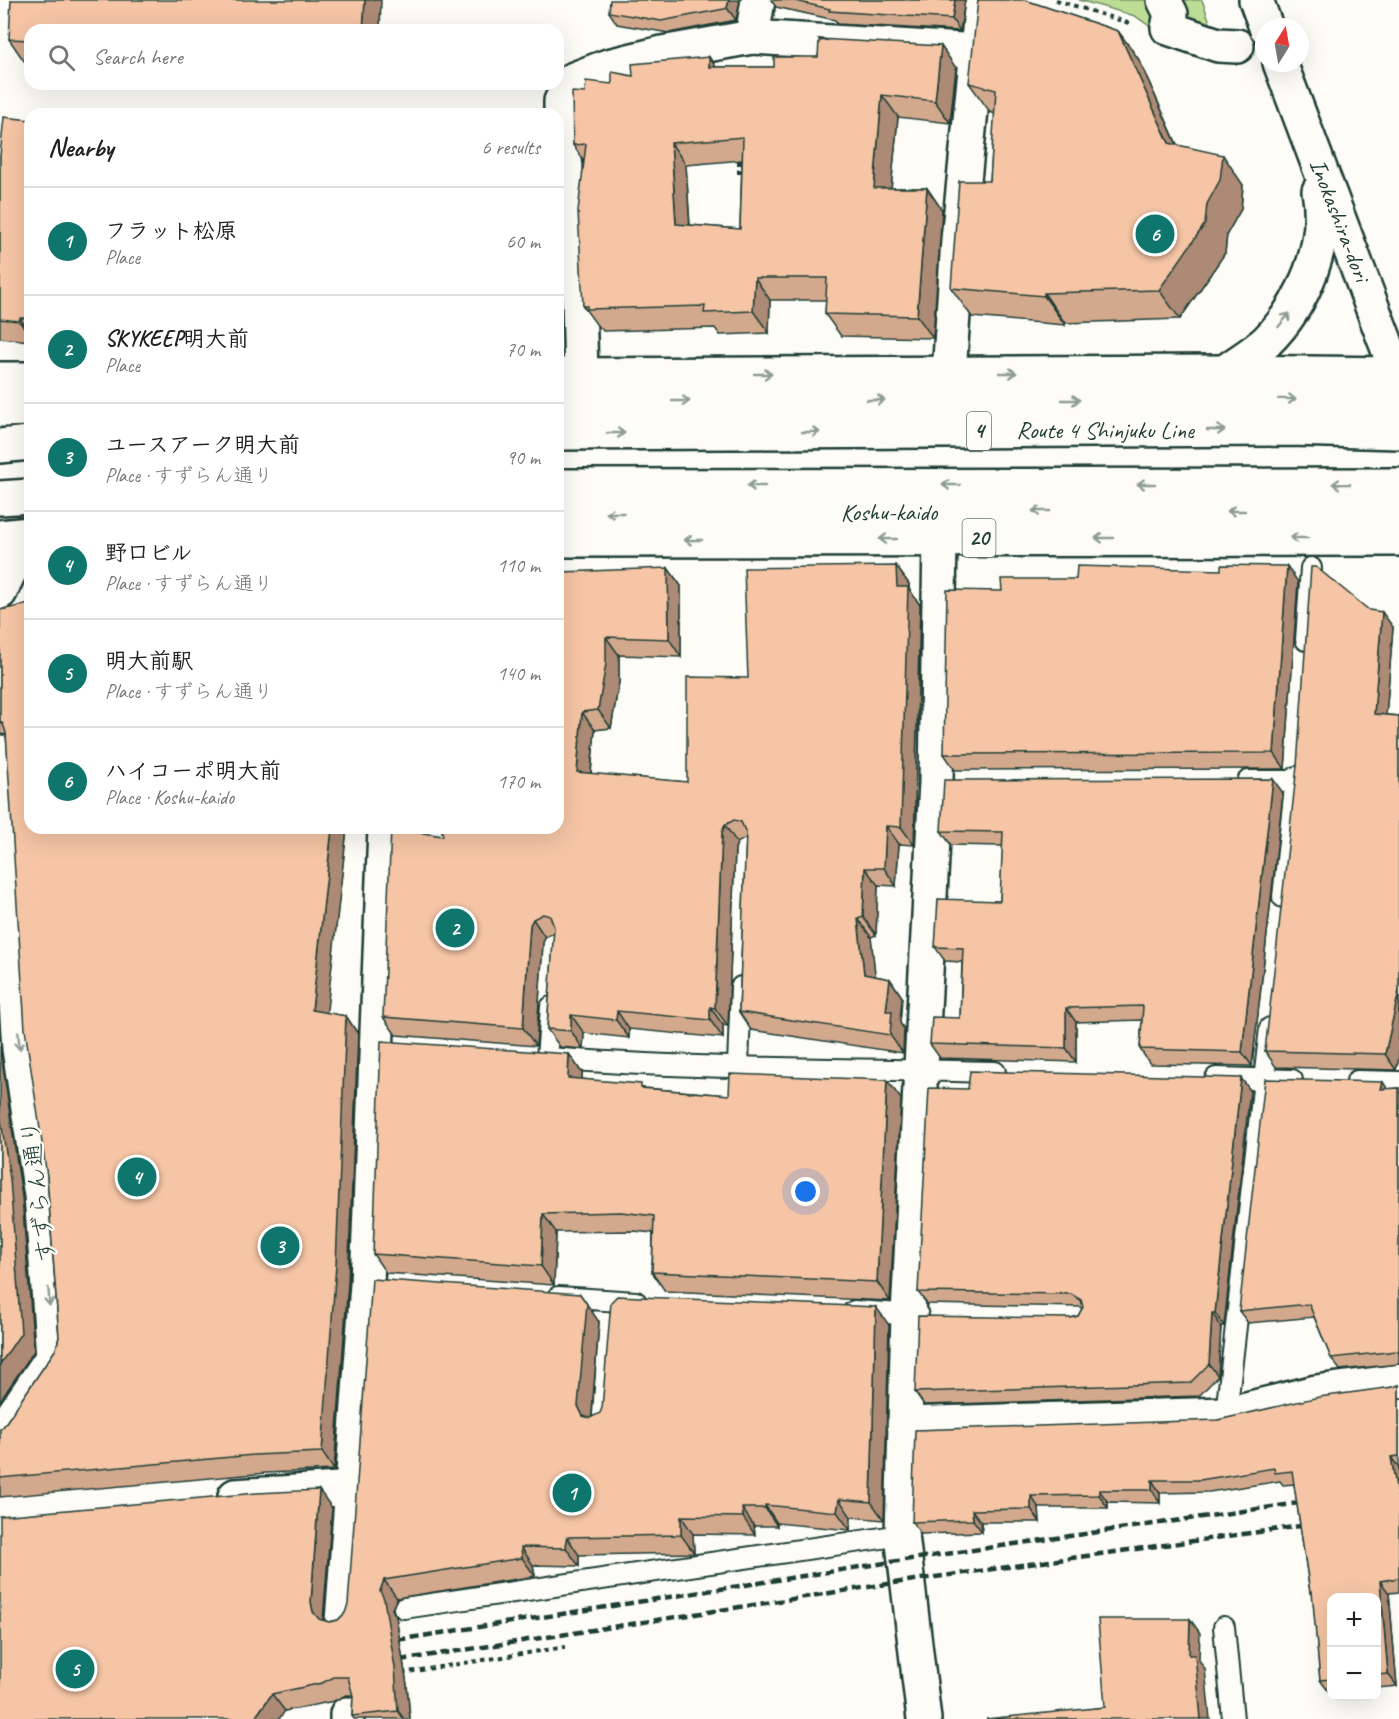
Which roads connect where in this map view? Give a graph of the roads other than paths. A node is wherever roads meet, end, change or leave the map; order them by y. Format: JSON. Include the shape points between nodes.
{"nodes":[{"id":1,"x":758,"y":0,"type":"edge"},
{"id":2,"x":982,"y":0,"type":"edge"},
{"id":3,"x":1164,"y":0,"type":"edge"},
{"id":4,"x":1256,"y":0,"type":"edge"},
{"id":5,"x":1263,"y":18,"type":"edge"},
{"id":6,"x":752,"y":37,"type":"junction"},
{"id":7,"x":1237,"y":46,"type":"dead end"},
{"id":8,"x":979,"y":51,"type":"junction"},
{"id":9,"x":1283,"y":72,"type":"edge"},
{"id":10,"x":562,"y":108,"type":"edge"},
{"id":11,"x":1301,"y":120,"type":"junction"},
{"id":12,"x":564,"y":146,"type":"edge"},
{"id":13,"x":1225,"y":372,"type":"junction"},
{"id":14,"x":949,"y":374,"type":"junction"},
{"id":15,"x":0,"y":379,"type":"edge"},
{"id":16,"x":24,"y":379,"type":"edge"},
{"id":17,"x":1399,"y":382,"type":"edge"},
{"id":18,"x":570,"y":388,"type":"edge"},
{"id":19,"x":24,"y":409,"type":"edge"},
{"id":20,"x":0,"y":410,"type":"edge"},
{"id":21,"x":1399,"y":432,"type":"edge"},
{"id":22,"x":564,"y":434,"type":"edge"},
{"id":23,"x":0,"y":441,"type":"edge"},
{"id":24,"x":24,"y":442,"type":"edge"},
{"id":25,"x":24,"y":443,"type":"edge"},
{"id":26,"x":0,"y":446,"type":"edge"},
{"id":27,"x":1399,"y":485,"type":"edge"},
{"id":28,"x":564,"y":486,"type":"edge"},
{"id":29,"x":24,"y":496,"type":"edge"},
{"id":30,"x":0,"y":498,"type":"edge"},
{"id":31,"x":568,"y":513,"type":"edge"},
{"id":32,"x":1399,"y":513,"type":"edge"},
{"id":33,"x":940,"y":538,"type":"junction"},
{"id":34,"x":1399,"y":539,"type":"edge"},
{"id":35,"x":564,"y":540,"type":"edge"},
{"id":36,"x":24,"y":543,"type":"edge"},
{"id":37,"x":9,"y":564,"type":"edge"},
{"id":38,"x":1311,"y":568,"type":"edge"},
{"id":39,"x":1304,"y":663,"type":"edge"},
{"id":40,"x":0,"y":752,"type":"edge"},
{"id":41,"x":1298,"y":757,"type":"edge"},
{"id":42,"x":1226,"y":781,"type":"edge"},
{"id":43,"x":1296,"y":781,"type":"junction"},
{"id":44,"x":385,"y":834,"type":"edge"},
{"id":45,"x":1281,"y":914,"type":"edge"},
{"id":46,"x":742,"y":969,"type":"edge"},
{"id":47,"x":552,"y":990,"type":"edge"},
{"id":48,"x":1272,"y":1008,"type":"edge"},
{"id":49,"x":524,"y":1056,"type":"edge"},
{"id":50,"x":548,"y":1058,"type":"junction"},
{"id":51,"x":738,"y":1065,"type":"junction"},
{"id":52,"x":923,"y":1070,"type":"junction"},
{"id":53,"x":1017,"y":1072,"type":"edge"},
{"id":54,"x":1194,"y":1077,"type":"edge"},
{"id":55,"x":1265,"y":1079,"type":"junction"},
{"id":56,"x":1310,"y":1080,"type":"edge"},
{"id":57,"x":1343,"y":1081,"type":"edge"},
{"id":58,"x":1399,"y":1082,"type":"edge"},
{"id":59,"x":543,"y":1296,"type":"edge"},
{"id":60,"x":613,"y":1301,"type":"junction"},
{"id":61,"x":661,"y":1303,"type":"edge"},
{"id":62,"x":837,"y":1311,"type":"edge"},
{"id":63,"x":923,"y":1316,"type":"junction"},
{"id":64,"x":612,"y":1323,"type":"edge"},
{"id":65,"x":1399,"y":1381,"type":"edge"},
{"id":66,"x":1226,"y":1414,"type":"junction"},
{"id":67,"x":904,"y":1424,"type":"junction"},
{"id":68,"x":0,"y":1434,"type":"edge"},
{"id":69,"x":353,"y":1488,"type":"junction"},
{"id":70,"x":206,"y":1499,"type":"edge"},
{"id":71,"x":902,"y":1535,"type":"junction"},
{"id":72,"x":404,"y":1608,"type":"edge"},
{"id":73,"x":342,"y":1621,"type":"edge"},
{"id":74,"x":1224,"y":1627,"type":"dead end"},
{"id":75,"x":924,"y":1719,"type":"edge"},
{"id":76,"x":1233,"y":1719,"type":"edge"}],
"edges":[{"from":1,"to":6,"type":"main road"},
{"from":2,"to":8,"type":"main road"},
{"from":3,"to":7,"type":"main road","via":[[1171,14],[1168,28],[1218,45]]},
{"from":4,"to":5,"type":"main road"},
{"from":6,"to":8,"type":"main road"},
{"from":6,"to":10,"type":"main road","via":[[608,66],[574,79],[561,100]]},
{"from":8,"to":14,"type":"main road","via":[[958,240]]},
{"from":9,"to":11,"type":"main road","name":"Inokashira-dori"},
{"from":13,"to":11,"type":"main road","one_way":true,"via":[[1266,342],[1293,308],[1320,247],[1323,211]]},
{"from":11,"to":17,"type":"main road","name":"Inokashira-dori"},
{"from":12,"to":18,"type":"main road","via":[[578,261]]},
{"from":14,"to":13,"type":"main road","one_way":true},
{"from":13,"to":17,"type":"main road"},
{"from":18,"to":14,"type":"main road","one_way":true},
{"from":15,"to":16,"type":"main road"},
{"from":18,"to":17,"type":"main road","one_way":true},
{"from":19,"to":20,"type":"main road"},
{"from":22,"to":21,"type":"main road","name":"Route 4 Shinjuku Line","number":"4","one_way":true,"via":[[1268,429]]},
{"from":23,"to":24,"type":"main road"},
{"from":25,"to":26,"type":"main road"},
{"from":27,"to":28,"type":"main road","number":"4","one_way":true},
{"from":29,"to":30,"type":"main road"},
{"from":32,"to":31,"type":"main road","name":"Koshu-kaido","number":"20","one_way":true},
{"from":34,"to":33,"type":"main road","number":"20","one_way":true},
{"from":33,"to":35,"type":"main road","number":"20","one_way":true},
{"from":33,"to":52,"type":"main road","via":[[947,782]]},
{"from":36,"to":37,"type":"main road"},
{"from":38,"to":39,"type":"lane"},
{"from":40,"to":68,"type":"main road","name":"すずらん通り","one_way":true,"via":[[19,1049],[41,1194],[53,1356]]},
{"from":41,"to":43,"type":"lane"},
{"from":42,"to":43,"type":"lane"},
{"from":43,"to":45,"type":"lane"},
{"from":44,"to":69,"type":"main road","via":[[386,1047],[378,1284]]},
{"from":46,"to":51,"type":"lane"},
{"from":47,"to":50,"type":"lane"},
{"from":48,"to":55,"type":"lane"},
{"from":49,"to":50,"type":"lane"},
{"from":50,"to":51,"type":"lane"},
{"from":51,"to":52,"type":"lane","via":[[789,1070]]},
{"from":52,"to":53,"type":"lane"},
{"from":52,"to":63,"type":"main road"},
{"from":54,"to":55,"type":"lane"},
{"from":55,"to":56,"type":"lane"},
{"from":55,"to":66,"type":"lane"},
{"from":57,"to":58,"type":"lane"},
{"from":59,"to":60,"type":"lane"},
{"from":60,"to":61,"type":"lane"},
{"from":60,"to":64,"type":"lane"},
{"from":62,"to":63,"type":"lane"},
{"from":63,"to":67,"type":"main road"},
{"from":65,"to":66,"type":"main road","via":[[1316,1392]]},
{"from":66,"to":67,"type":"main road"},
{"from":67,"to":71,"type":"main road"},
{"from":69,"to":70,"type":"main road"},
{"from":69,"to":73,"type":"main road"},
{"from":71,"to":72,"type":"lane"},
{"from":71,"to":75,"type":"main road"},
{"from":74,"to":76,"type":"lane"}]}
